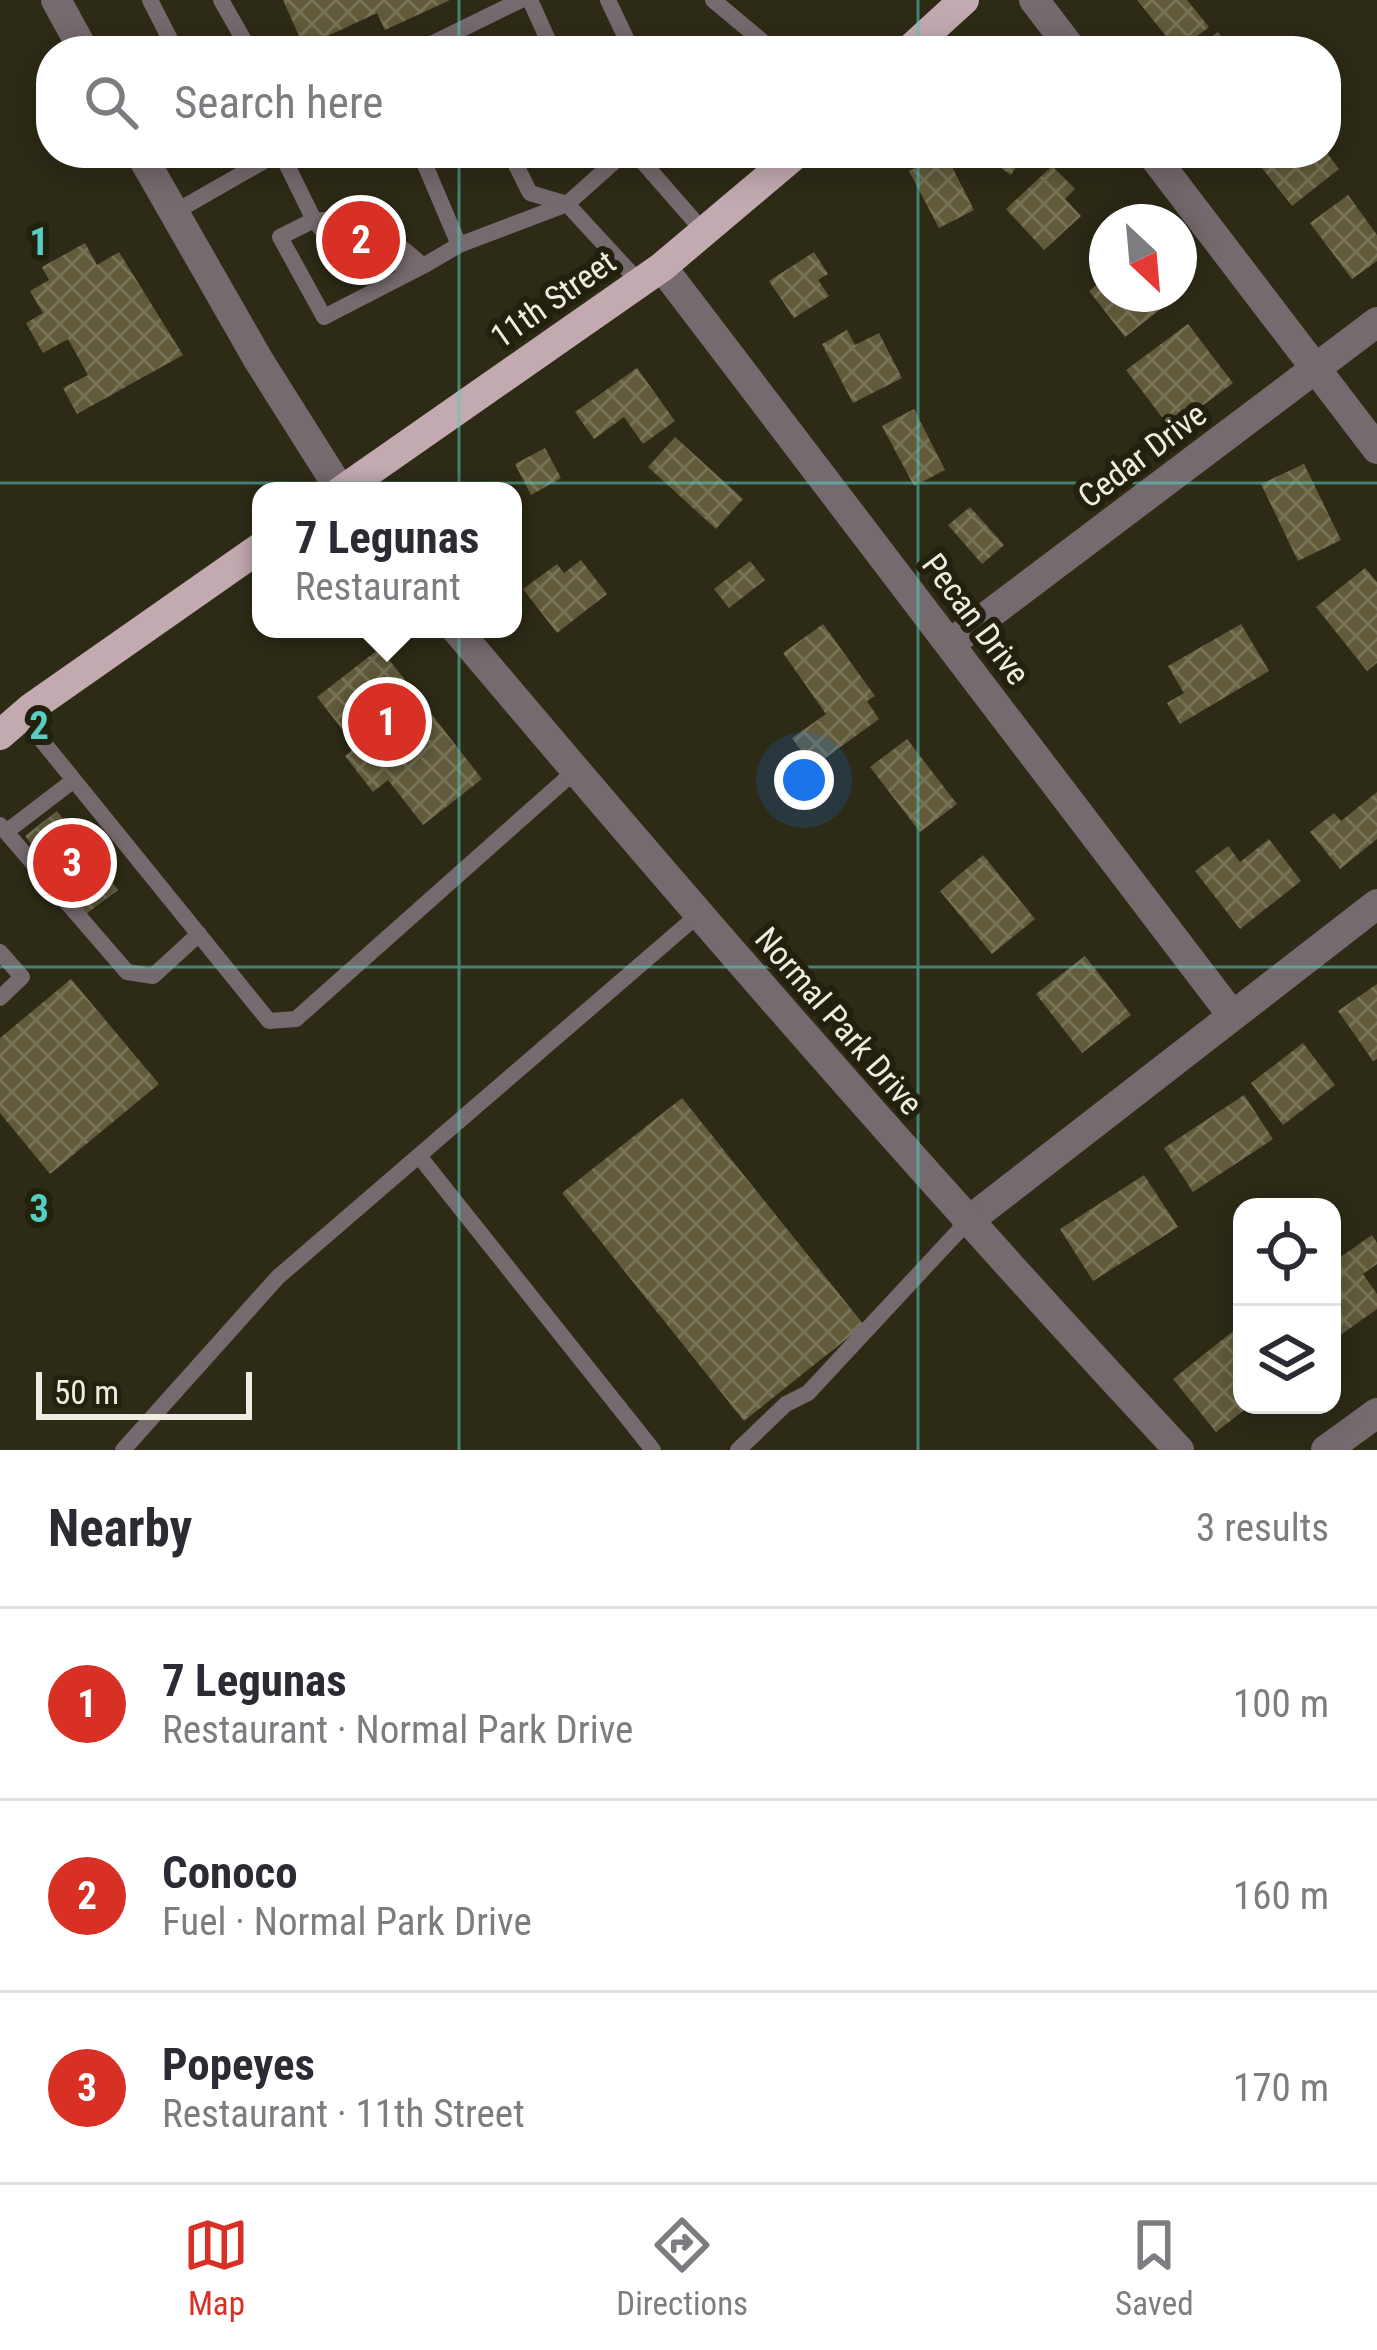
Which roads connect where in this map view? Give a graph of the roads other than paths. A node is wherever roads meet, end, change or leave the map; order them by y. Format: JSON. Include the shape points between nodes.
{"nodes":[{"id":1,"x":56,"y":0,"type":"edge"},
{"id":2,"x":150,"y":0,"type":"edge"},
{"id":3,"x":221,"y":0,"type":"edge"},
{"id":4,"x":525,"y":0,"type":"edge"},
{"id":5,"x":608,"y":0,"type":"edge"},
{"id":6,"x":712,"y":0,"type":"edge"},
{"id":7,"x":964,"y":0,"type":"edge"},
{"id":8,"x":1034,"y":0,"type":"edge"},
{"id":9,"x":76,"y":36,"type":"edge"},
{"id":10,"x":168,"y":36,"type":"edge"},
{"id":11,"x":241,"y":36,"type":"edge"},
{"id":12,"x":467,"y":36,"type":"edge"},
{"id":13,"x":545,"y":36,"type":"edge"},
{"id":14,"x":625,"y":36,"type":"edge"},
{"id":15,"x":756,"y":36,"type":"edge"},
{"id":16,"x":924,"y":36,"type":"edge"},
{"id":17,"x":1062,"y":36,"type":"edge"},
{"id":18,"x":149,"y":168,"type":"edge"},
{"id":19,"x":236,"y":168,"type":"edge"},
{"id":20,"x":251,"y":168,"type":"edge"},
{"id":21,"x":288,"y":168,"type":"edge"},
{"id":22,"x":426,"y":168,"type":"edge"},
{"id":23,"x":518,"y":168,"type":"edge"},
{"id":24,"x":597,"y":168,"type":"edge"},
{"id":25,"x":648,"y":168,"type":"edge"},
{"id":26,"x":779,"y":168,"type":"edge"},
{"id":27,"x":1161,"y":168,"type":"edge"},
{"id":28,"x":239,"y":174,"type":"junction"},
{"id":29,"x":567,"y":204,"type":"junction"},
{"id":30,"x":175,"y":212,"type":"junction"},
{"id":31,"x":314,"y":220,"type":"junction"},
{"id":32,"x":704,"y":232,"type":"junction"},
{"id":33,"x":459,"y":245,"type":"junction"},
{"id":34,"x":423,"y":266,"type":"junction"},
{"id":35,"x":651,"y":274,"type":"junction"},
{"id":36,"x":1377,"y":322,"type":"edge"},
{"id":37,"x":1315,"y":369,"type":"junction"},
{"id":38,"x":1377,"y":449,"type":"edge"},
{"id":39,"x":335,"y":482,"type":"edge"},
{"id":40,"x":354,"y":482,"type":"edge"},
{"id":41,"x":252,"y":553,"type":"edge"},
{"id":42,"x":464,"y":638,"type":"edge"},
{"id":43,"x":950,"y":644,"type":"junction"},
{"id":44,"x":11,"y":726,"type":"edge"},
{"id":45,"x":575,"y":771,"type":"junction"},
{"id":46,"x":74,"y":780,"type":"junction"},
{"id":47,"x":3,"y":828,"type":"edge"},
{"id":48,"x":1377,"y":904,"type":"edge"},
{"id":49,"x":698,"y":915,"type":"junction"},
{"id":50,"x":200,"y":934,"type":"junction"},
{"id":51,"x":0,"y":952,"type":"edge"},
{"id":52,"x":0,"y":998,"type":"edge"},
{"id":53,"x":1232,"y":1015,"type":"junction"},
{"id":54,"x":419,"y":1156,"type":"junction"},
{"id":55,"x":967,"y":1222,"type":"junction"},
{"id":56,"x":1377,"y":1413,"type":"edge"},
{"id":57,"x":123,"y":1450,"type":"edge"},
{"id":58,"x":653,"y":1450,"type":"edge"},
{"id":59,"x":738,"y":1450,"type":"edge"},
{"id":60,"x":1179,"y":1450,"type":"edge"},
{"id":61,"x":1326,"y":1450,"type":"edge"}],
"edges":[{"from":1,"to":9,"type":"street"},
{"from":2,"to":10,"type":"lane"},
{"from":3,"to":11,"type":"lane"},
{"from":4,"to":12,"type":"lane"},
{"from":4,"to":13,"type":"lane"},
{"from":5,"to":14,"type":"lane"},
{"from":6,"to":15,"type":"lane"},
{"from":7,"to":16,"type":"main road"},
{"from":8,"to":17,"type":"street"},
{"from":18,"to":30,"type":"street"},
{"from":19,"to":28,"type":"lane"},
{"from":20,"to":28,"type":"lane"},
{"from":21,"to":31,"type":"lane"},
{"from":22,"to":33,"type":"lane"},
{"from":23,"to":29,"type":"lane","via":[[530,193]]},
{"from":24,"to":29,"type":"lane"},
{"from":25,"to":32,"type":"lane"},
{"from":26,"to":32,"type":"main road","name":"11th Street"},
{"from":27,"to":37,"type":"street"},
{"from":28,"to":30,"type":"lane"},
{"from":29,"to":33,"type":"lane"},
{"from":29,"to":35,"type":"lane"},
{"from":30,"to":39,"type":"street"},
{"from":31,"to":34,"type":"lane","via":[[345,220],[389,235]]},
{"from":31,"to":34,"type":"lane","via":[[334,245],[377,262]]},
{"from":31,"to":34,"type":"lane","via":[[280,236],[324,317]]},
{"from":32,"to":35,"type":"main road","name":"11th Street"},
{"from":33,"to":34,"type":"lane"},
{"from":35,"to":40,"type":"main road","name":"11th Street"},
{"from":35,"to":43,"type":"street","name":"Pecan Drive"},
{"from":36,"to":37,"type":"street","name":"Cedar Drive"},
{"from":37,"to":38,"type":"street"},
{"from":37,"to":43,"type":"street","name":"Cedar Drive"},
{"from":41,"to":44,"type":"main road"},
{"from":42,"to":45,"type":"street","name":"Normal Park Drive"},
{"from":43,"to":53,"type":"street","name":"Pecan Drive"},
{"from":44,"to":46,"type":"lane"},
{"from":45,"to":49,"type":"street","name":"Normal Park Drive"},
{"from":45,"to":50,"type":"lane","via":[[296,1019],[269,1021]]},
{"from":46,"to":47,"type":"lane"},
{"from":46,"to":50,"type":"lane"},
{"from":47,"to":50,"type":"lane","via":[[127,972],[153,976]]},
{"from":48,"to":53,"type":"street"},
{"from":49,"to":54,"type":"lane"},
{"from":49,"to":55,"type":"street","name":"Normal Park Drive"},
{"from":51,"to":52,"type":"lane","via":[[22,976]]},
{"from":53,"to":55,"type":"street"},
{"from":54,"to":57,"type":"lane","via":[[254,1300]]},
{"from":54,"to":58,"type":"lane"},
{"from":55,"to":59,"type":"lane","via":[[808,1393]]},
{"from":55,"to":60,"type":"street","name":"Normal Park Drive"},
{"from":56,"to":61,"type":"street"}]}
